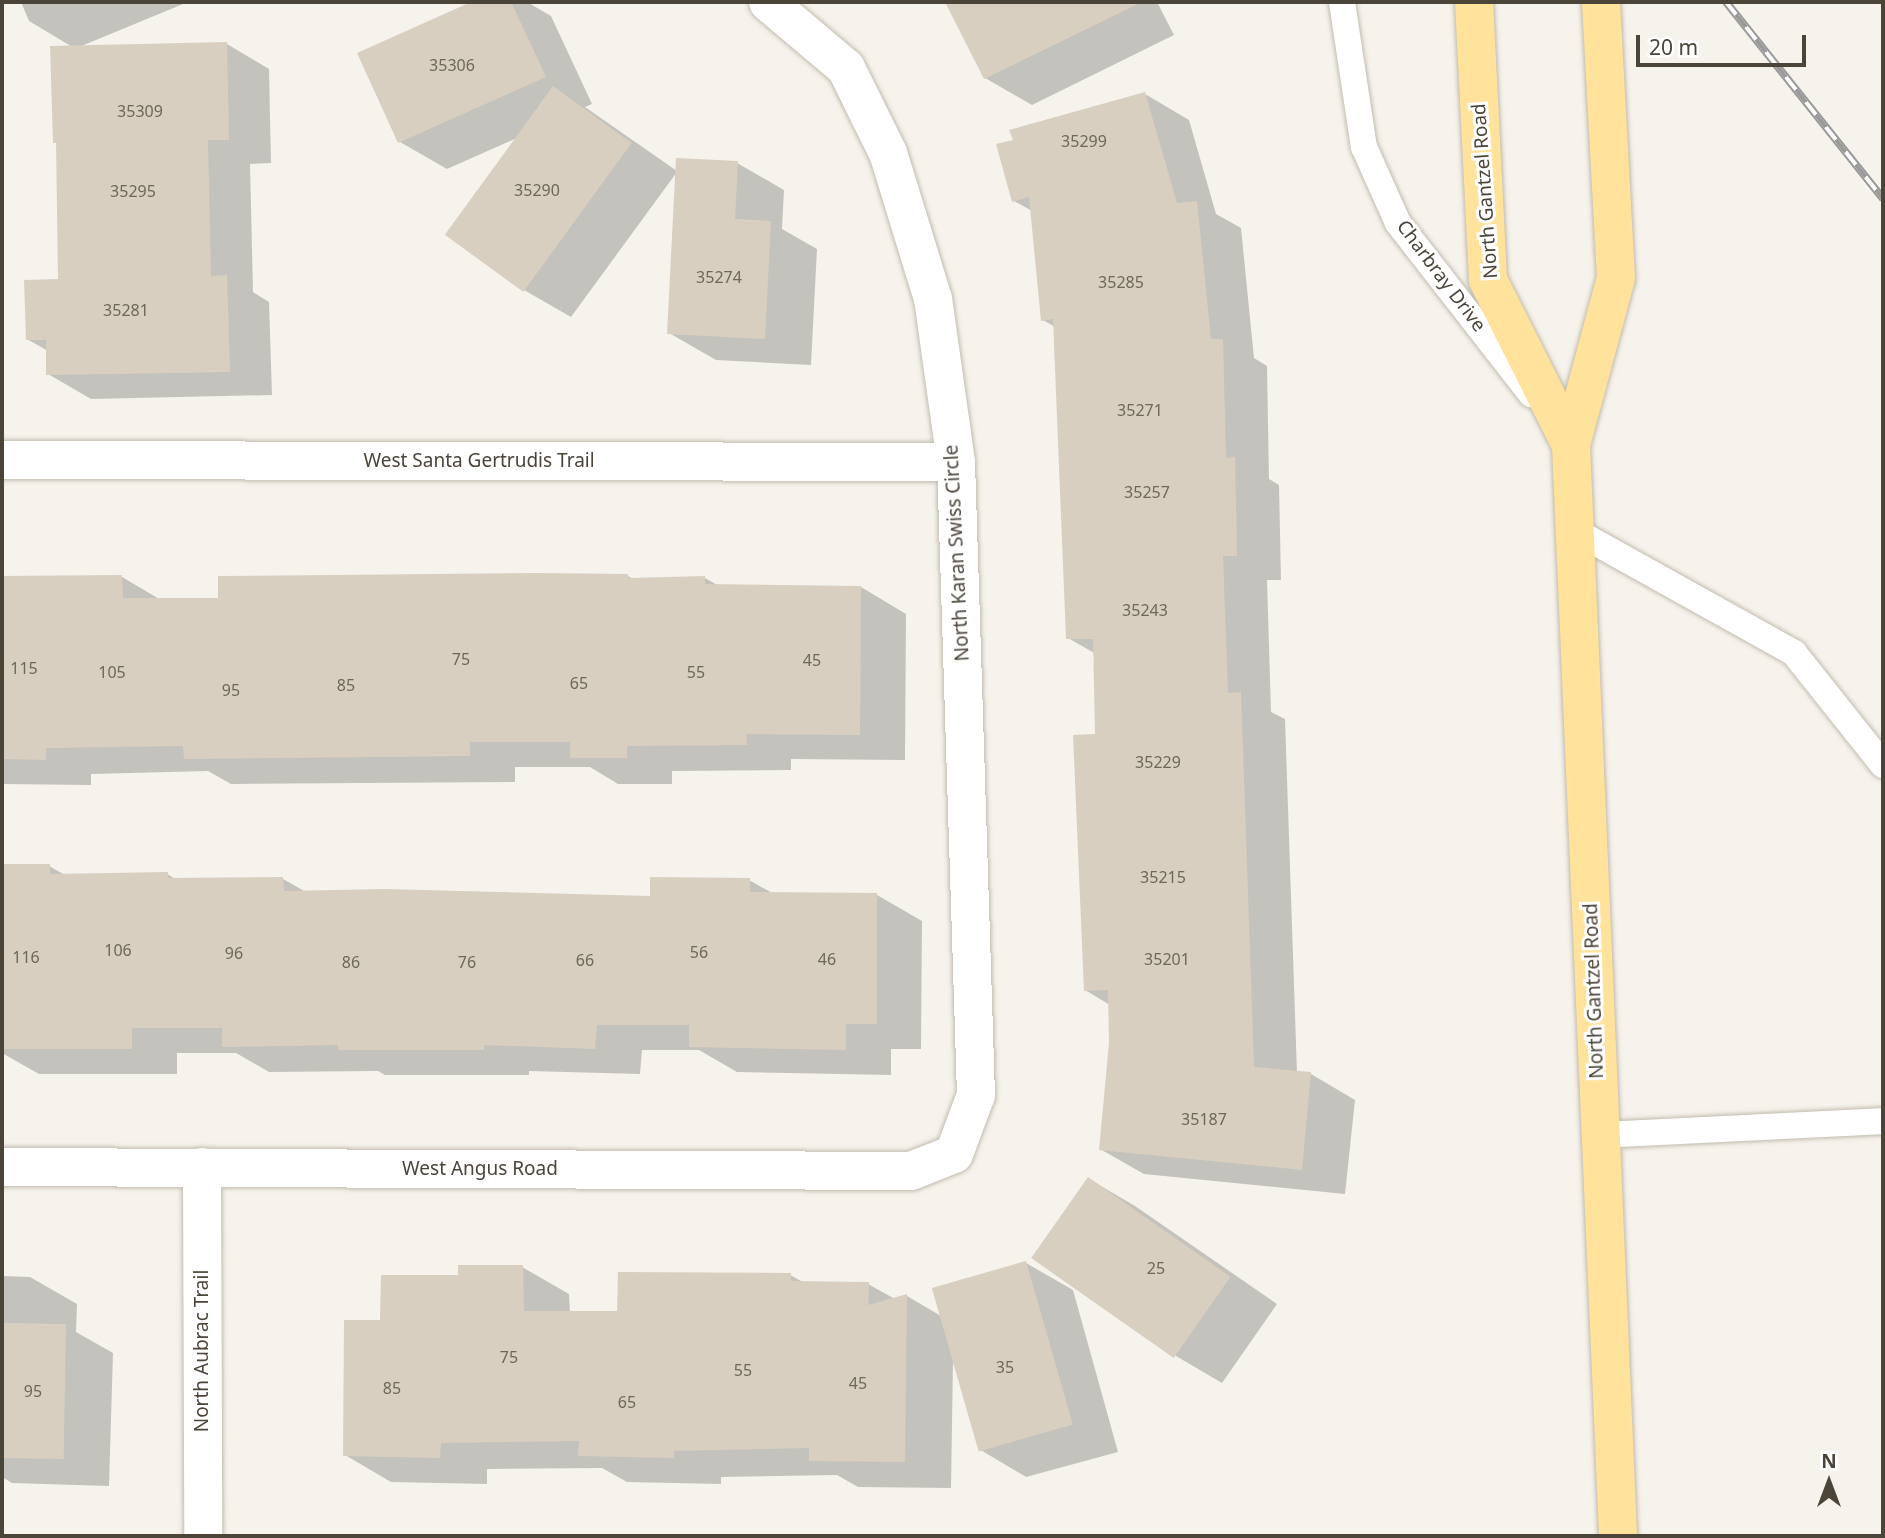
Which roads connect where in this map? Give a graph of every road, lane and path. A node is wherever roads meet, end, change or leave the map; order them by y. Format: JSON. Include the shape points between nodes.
{"nodes":[{"id":1,"x":768,"y":2,"type":"edge"},
{"id":2,"x":1342,"y":2,"type":"edge"},
{"id":3,"x":1474,"y":2,"type":"edge"},
{"id":4,"x":1601,"y":2,"type":"edge"},
{"id":5,"x":1571,"y":445,"type":"junction"},
{"id":6,"x":2,"y":460,"type":"edge"},
{"id":7,"x":956,"y":462,"type":"junction"},
{"id":8,"x":1575,"y":531,"type":"junction"},
{"id":9,"x":1883,"y":765,"type":"edge"},
{"id":10,"x":1883,"y":1121,"type":"edge"},
{"id":11,"x":1601,"y":1135,"type":"junction"},
{"id":12,"x":954,"y":1154,"type":"joint"},
{"id":13,"x":2,"y":1167,"type":"edge"},
{"id":14,"x":202,"y":1167,"type":"junction"},
{"id":15,"x":203,"y":1536,"type":"edge"},
{"id":16,"x":1618,"y":1536,"type":"edge"}],
"edges":[{"from":1,"to":7,"type":"street","name":"North Karan Swiss Circle","via":[[846,68],[888,153],[933,299]]},
{"from":2,"to":5,"type":"lane","name":"Charbray Drive","via":[[1364,147],[1398,223]]},
{"from":3,"to":5,"type":"main road","name":"North Gantzel Road","via":[[1488,280]]},
{"from":4,"to":5,"type":"main road","name":"North Gantzel Road","via":[[1616,278]]},
{"from":5,"to":8,"type":"main road","name":"North Gantzel Road"},
{"from":6,"to":7,"type":"street","name":"West Santa Gertrudis Trail"},
{"from":7,"to":12,"type":"street","name":"North Karan Swiss Circle","via":[[976,1095]]},
{"from":8,"to":9,"type":"lane","via":[[1794,653]]},
{"from":8,"to":11,"type":"main road","name":"North Gantzel Road"},
{"from":10,"to":11,"type":"lane"},
{"from":11,"to":16,"type":"main road","name":"North Gantzel Road"},
{"from":12,"to":14,"type":"street","name":"West Angus Road","via":[[911,1171]]},
{"from":13,"to":14,"type":"street","name":"West Angus Road"},
{"from":14,"to":15,"type":"street","name":"North Aubrac Trail"}]}
